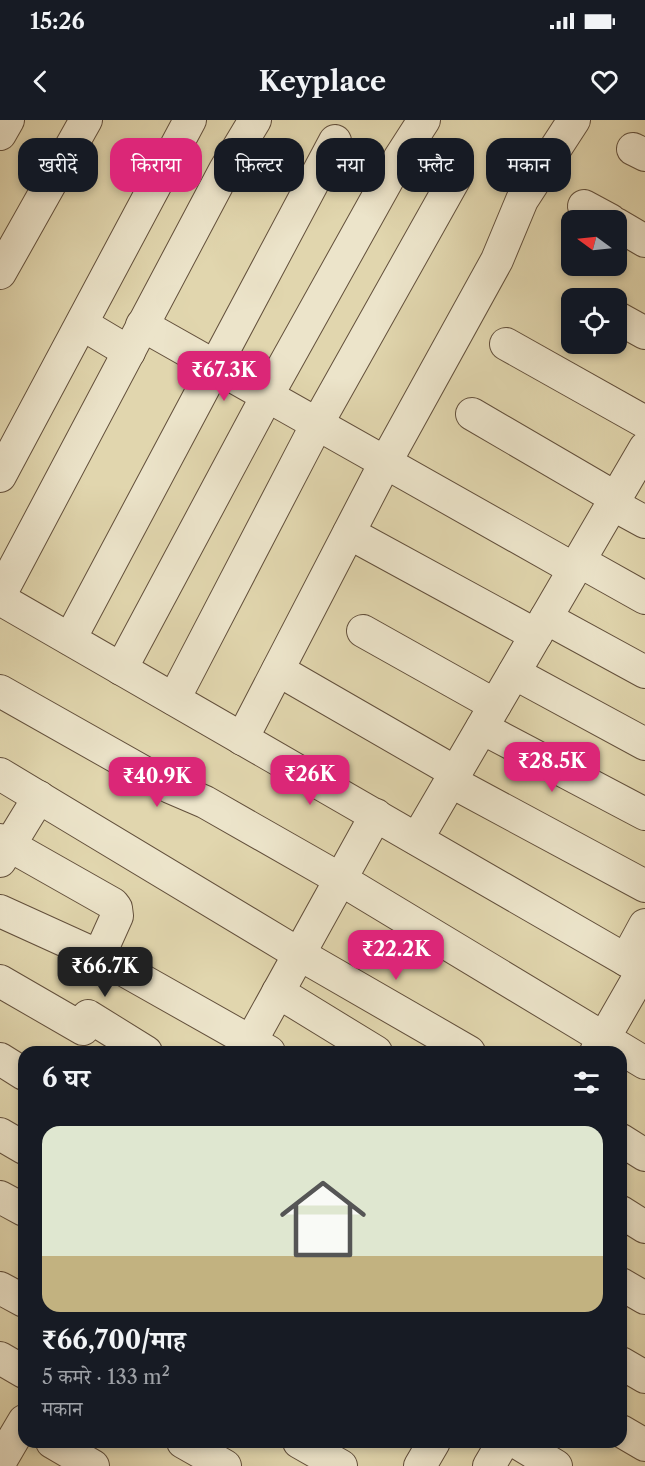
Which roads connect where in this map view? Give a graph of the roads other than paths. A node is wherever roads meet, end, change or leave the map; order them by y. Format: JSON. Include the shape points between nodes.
{"nodes":[{"id":1,"x":8,"y":120,"type":"edge"},
{"id":2,"x":86,"y":120,"type":"edge"},
{"id":3,"x":190,"y":120,"type":"edge"},
{"id":4,"x":255,"y":120,"type":"edge"},
{"id":5,"x":424,"y":120,"type":"edge"},
{"id":6,"x":574,"y":120,"type":"edge"},
{"id":7,"x":0,"y":134,"type":"edge"},
{"id":8,"x":316,"y":177,"type":"edge"},
{"id":9,"x":447,"y":192,"type":"edge"},
{"id":10,"x":627,"y":230,"type":"edge"},
{"id":11,"x":645,"y":241,"type":"edge"},
{"id":12,"x":0,"y":273,"type":"edge"},
{"id":13,"x":627,"y":323,"type":"edge"},
{"id":14,"x":82,"y":324,"type":"junction"},
{"id":15,"x":645,"y":333,"type":"edge"},
{"id":16,"x":135,"y":338,"type":"junction"},
{"id":17,"x":506,"y":344,"type":"dead end"},
{"id":18,"x":215,"y":366,"type":"junction"},
{"id":19,"x":267,"y":396,"type":"junction"},
{"id":20,"x":472,"y":414,"type":"dead end"},
{"id":21,"x":645,"y":422,"type":"edge"},
{"id":22,"x":317,"y":424,"type":"junction"},
{"id":23,"x":644,"y":452,"type":"edge"},
{"id":24,"x":385,"y":463,"type":"junction"},
{"id":25,"x":0,"y":476,"type":"edge"},
{"id":26,"x":614,"y":501,"type":"junction"},
{"id":27,"x":645,"y":522,"type":"edge"},
{"id":28,"x":349,"y":533,"type":"junction"},
{"id":29,"x":576,"y":565,"type":"junction"},
{"id":30,"x":0,"y":597,"type":"edge"},
{"id":31,"x":645,"y":598,"type":"edge"},
{"id":32,"x":541,"y":627,"type":"junction"},
{"id":33,"x":363,"y":631,"type":"dead end"},
{"id":34,"x":70,"y":639,"type":"junction"},
{"id":35,"x":121,"y":669,"type":"junction"},
{"id":36,"x":278,"y":670,"type":"junction"},
{"id":37,"x":645,"y":672,"type":"edge"},
{"id":38,"x":514,"y":673,"type":"junction"},
{"id":39,"x":0,"y":691,"type":"edge"},
{"id":40,"x":174,"y":699,"type":"junction"},
{"id":41,"x":488,"y":717,"type":"junction"},
{"id":42,"x":242,"y":739,"type":"junction"},
{"id":43,"x":645,"y":744,"type":"edge"},
{"id":44,"x":0,"y":774,"type":"edge"},
{"id":45,"x":453,"y":777,"type":"junction"},
{"id":46,"x":39,"y":797,"type":"junction"},
{"id":47,"x":645,"y":814,"type":"edge"},
{"id":48,"x":376,"y":815,"type":"junction"},
{"id":49,"x":417,"y":839,"type":"junction"},
{"id":50,"x":3,"y":849,"type":"edge"},
{"id":51,"x":340,"y":879,"type":"junction"},
{"id":52,"x":645,"y":886,"type":"edge"},
{"id":53,"x":0,"y":911,"type":"edge"},
{"id":54,"x":645,"y":925,"type":"edge"},
{"id":55,"x":299,"y":954,"type":"junction"},
{"id":56,"x":99,"y":956,"type":"junction"},
{"id":57,"x":638,"y":967,"type":"edge"},
{"id":58,"x":0,"y":981,"type":"edge"},
{"id":59,"x":278,"y":992,"type":"junction"},
{"id":60,"x":600,"y":1045,"type":"edge"},
{"id":61,"x":136,"y":1046,"type":"edge"},
{"id":62,"x":252,"y":1046,"type":"edge"},
{"id":63,"x":256,"y":1046,"type":"edge"},
{"id":64,"x":366,"y":1046,"type":"edge"},
{"id":65,"x":459,"y":1046,"type":"edge"},
{"id":66,"x":627,"y":1056,"type":"edge"},
{"id":67,"x":0,"y":1059,"type":"edge"},
{"id":68,"x":645,"y":1063,"type":"edge"},
{"id":69,"x":18,"y":1070,"type":"edge"},
{"id":70,"x":0,"y":1134,"type":"edge"},
{"id":71,"x":18,"y":1144,"type":"edge"},
{"id":72,"x":627,"y":1144,"type":"edge"},
{"id":73,"x":645,"y":1155,"type":"edge"},
{"id":74,"x":0,"y":1197,"type":"edge"},
{"id":75,"x":18,"y":1207,"type":"edge"},
{"id":76,"x":627,"y":1216,"type":"edge"},
{"id":77,"x":645,"y":1227,"type":"edge"},
{"id":78,"x":0,"y":1287,"type":"edge"},
{"id":79,"x":627,"y":1288,"type":"edge"},
{"id":80,"x":18,"y":1298,"type":"edge"},
{"id":81,"x":645,"y":1298,"type":"edge"},
{"id":82,"x":0,"y":1358,"type":"edge"},
{"id":83,"x":627,"y":1366,"type":"edge"},
{"id":84,"x":18,"y":1368,"type":"edge"},
{"id":85,"x":645,"y":1377,"type":"edge"},
{"id":86,"x":627,"y":1434,"type":"edge"},
{"id":87,"x":645,"y":1445,"type":"edge"},
{"id":88,"x":62,"y":1448,"type":"edge"},
{"id":89,"x":194,"y":1448,"type":"edge"},
{"id":90,"x":310,"y":1448,"type":"edge"},
{"id":91,"x":430,"y":1448,"type":"edge"},
{"id":92,"x":500,"y":1448,"type":"edge"},
{"id":93,"x":526,"y":1448,"type":"edge"},
{"id":94,"x":93,"y":1466,"type":"edge"},
{"id":95,"x":225,"y":1466,"type":"edge"},
{"id":96,"x":341,"y":1466,"type":"edge"},
{"id":97,"x":420,"y":1466,"type":"edge"},
{"id":98,"x":489,"y":1466,"type":"edge"},
{"id":99,"x":556,"y":1466,"type":"edge"}],
"edges":[{"from":1,"to":7,"type":"street"},
{"from":2,"to":12,"type":"street"},
{"from":3,"to":14,"type":"street"},
{"from":4,"to":16,"type":"street"},
{"from":5,"to":19,"type":"street"},
{"from":6,"to":24,"type":"street","via":[[522,200],[497,260]]},
{"from":8,"to":18,"type":"street"},
{"from":9,"to":22,"type":"street"},
{"from":10,"to":11,"type":"street"},
{"from":13,"to":15,"type":"street"},
{"from":14,"to":16,"type":"street"},
{"from":14,"to":25,"type":"street"},
{"from":16,"to":18,"type":"street"},
{"from":16,"to":30,"type":"street"},
{"from":17,"to":21,"type":"street"},
{"from":18,"to":19,"type":"street"},
{"from":18,"to":34,"type":"street"},
{"from":19,"to":22,"type":"street"},
{"from":19,"to":35,"type":"street"},
{"from":20,"to":26,"type":"street"},
{"from":22,"to":24,"type":"street"},
{"from":22,"to":40,"type":"street"},
{"from":23,"to":26,"type":"street"},
{"from":24,"to":28,"type":"street"},
{"from":24,"to":29,"type":"street"},
{"from":26,"to":27,"type":"street"},
{"from":26,"to":29,"type":"street"},
{"from":28,"to":32,"type":"street"},
{"from":28,"to":36,"type":"street"},
{"from":29,"to":31,"type":"street"},
{"from":29,"to":32,"type":"street"},
{"from":30,"to":34,"type":"street"},
{"from":32,"to":37,"type":"street"},
{"from":32,"to":38,"type":"street"},
{"from":33,"to":41,"type":"street"},
{"from":34,"to":35,"type":"street"},
{"from":35,"to":40,"type":"street"},
{"from":36,"to":42,"type":"street"},
{"from":36,"to":45,"type":"street"},
{"from":38,"to":41,"type":"street"},
{"from":38,"to":43,"type":"street"},
{"from":39,"to":51,"type":"street"},
{"from":40,"to":42,"type":"street"},
{"from":41,"to":45,"type":"street"},
{"from":41,"to":47,"type":"street"},
{"from":42,"to":48,"type":"street"},
{"from":44,"to":46,"type":"street"},
{"from":45,"to":49,"type":"street"},
{"from":45,"to":52,"type":"street"},
{"from":46,"to":50,"type":"street"},
{"from":46,"to":55,"type":"street"},
{"from":48,"to":49,"type":"street"},
{"from":48,"to":51,"type":"street"},
{"from":49,"to":57,"type":"street"},
{"from":50,"to":56,"type":"street","via":[[113,904],[117,916]]},
{"from":51,"to":55,"type":"street"},
{"from":51,"to":60,"type":"street"},
{"from":53,"to":56,"type":"street"},
{"from":54,"to":57,"type":"street"},
{"from":55,"to":59,"type":"street"},
{"from":55,"to":65,"type":"street"},
{"from":56,"to":62,"type":"street"},
{"from":57,"to":60,"type":"street"},
{"from":58,"to":61,"type":"street","via":[[82,1029],[88,1016]]},
{"from":59,"to":63,"type":"street"},
{"from":59,"to":64,"type":"street"},
{"from":66,"to":68,"type":"street"},
{"from":67,"to":69,"type":"street"},
{"from":70,"to":71,"type":"street"},
{"from":72,"to":73,"type":"street"},
{"from":74,"to":75,"type":"street"},
{"from":76,"to":77,"type":"street"},
{"from":78,"to":80,"type":"street"},
{"from":79,"to":81,"type":"street"},
{"from":82,"to":84,"type":"street"},
{"from":83,"to":85,"type":"street"},
{"from":86,"to":87,"type":"street"},
{"from":88,"to":94,"type":"street"},
{"from":89,"to":95,"type":"street"},
{"from":90,"to":96,"type":"street"},
{"from":91,"to":97,"type":"street"},
{"from":92,"to":98,"type":"street"},
{"from":93,"to":99,"type":"street"}]}
